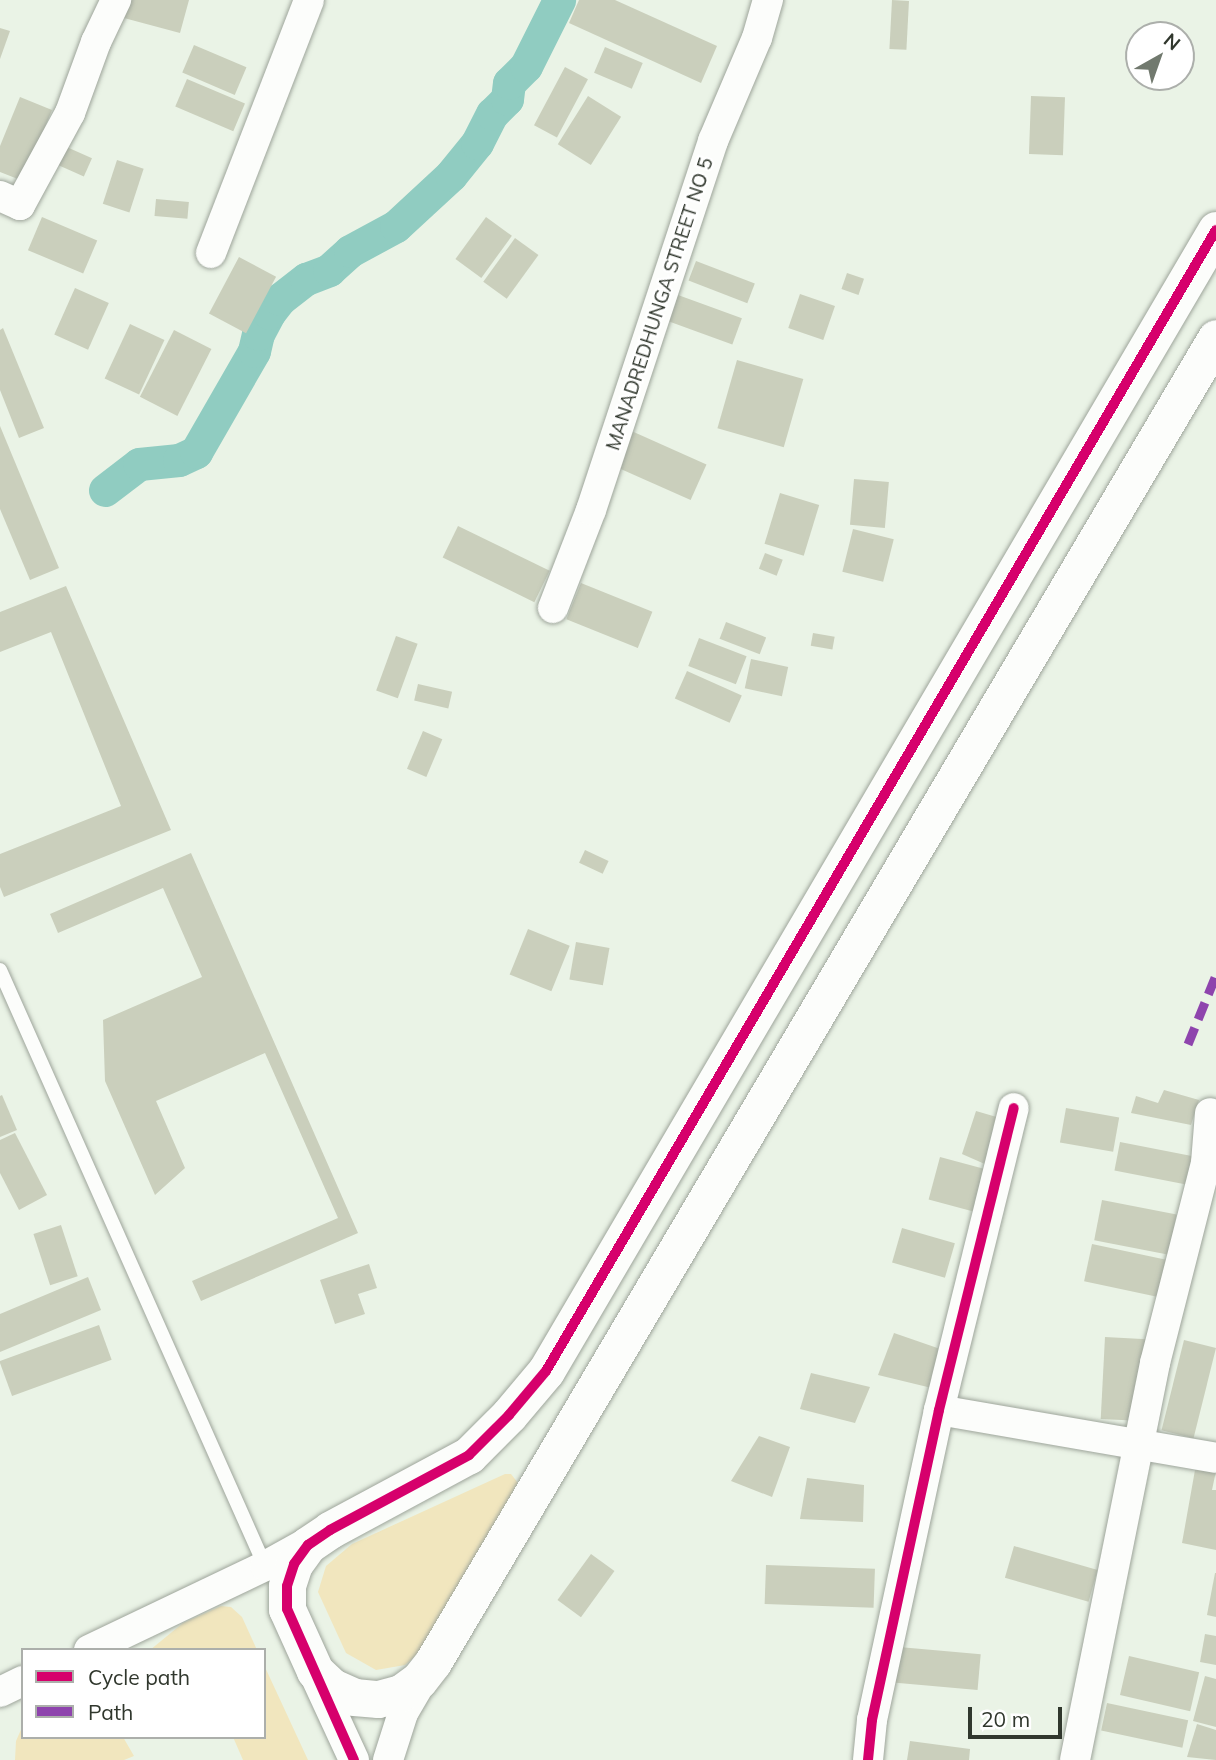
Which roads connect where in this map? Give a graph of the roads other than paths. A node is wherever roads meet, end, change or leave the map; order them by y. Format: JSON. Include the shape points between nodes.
{"nodes":[{"id":1,"x":116,"y":0,"type":"edge"},
{"id":2,"x":309,"y":0,"type":"edge"},
{"id":3,"x":768,"y":0,"type":"edge"},
{"id":4,"x":0,"y":196,"type":"edge"},
{"id":5,"x":1216,"y":230,"type":"edge"},
{"id":6,"x":211,"y":253,"type":"dead end"},
{"id":7,"x":1216,"y":338,"type":"edge"},
{"id":8,"x":553,"y":608,"type":"dead end"},
{"id":9,"x":0,"y":970,"type":"edge"},
{"id":10,"x":1014,"y":1108,"type":"dead end"},
{"id":11,"x":1210,"y":1113,"type":"dead end"},
{"id":12,"x":939,"y":1410,"type":"junction"},
{"id":13,"x":1140,"y":1446,"type":"junction"},
{"id":14,"x":1216,"y":1458,"type":"edge"},
{"id":15,"x":330,"y":1530,"type":"junction"},
{"id":16,"x":265,"y":1566,"type":"junction"},
{"id":17,"x":299,"y":1641,"type":"junction"},
{"id":18,"x":93,"y":1648,"type":"edge"},
{"id":19,"x":433,"y":1662,"type":"junction"},
{"id":20,"x":21,"y":1682,"type":"edge"},
{"id":21,"x":0,"y":1692,"type":"edge"},
{"id":22,"x":354,"y":1760,"type":"edge"},
{"id":23,"x":388,"y":1760,"type":"edge"},
{"id":24,"x":868,"y":1760,"type":"edge"},
{"id":25,"x":1075,"y":1760,"type":"edge"}],
"edges":[{"from":1,"to":4,"type":"street","via":[[70,113],[20,205]]},
{"from":2,"to":6,"type":"street"},
{"from":3,"to":8,"type":"street","name":"MANADREDHUNGA STREET NO 5","via":[[757,38],[713,141],[591,510]]},
{"from":5,"to":15,"type":"street","via":[[546,1371],[469,1455]]},
{"from":7,"to":19,"type":"street"},
{"from":9,"to":16,"type":"lane"},
{"from":10,"to":12,"type":"street"},
{"from":11,"to":13,"type":"street","via":[[1206,1163],[1155,1363]]},
{"from":12,"to":13,"type":"street"},
{"from":12,"to":24,"type":"street","via":[[872,1720]]},
{"from":13,"to":14,"type":"street"},
{"from":13,"to":25,"type":"street"},
{"from":15,"to":16,"type":"street"},
{"from":15,"to":17,"type":"street","via":[[309,1545],[294,1564],[286,1586],[287,1609]]},
{"from":16,"to":17,"type":"street"},
{"from":16,"to":18,"type":"street"},
{"from":17,"to":19,"type":"street","via":[[315,1671],[332,1687],[354,1697],[377,1699],[401,1693]]},
{"from":17,"to":22,"type":"street"},
{"from":19,"to":23,"type":"street","via":[[403,1713]]},
{"from":20,"to":21,"type":"street"}]}
